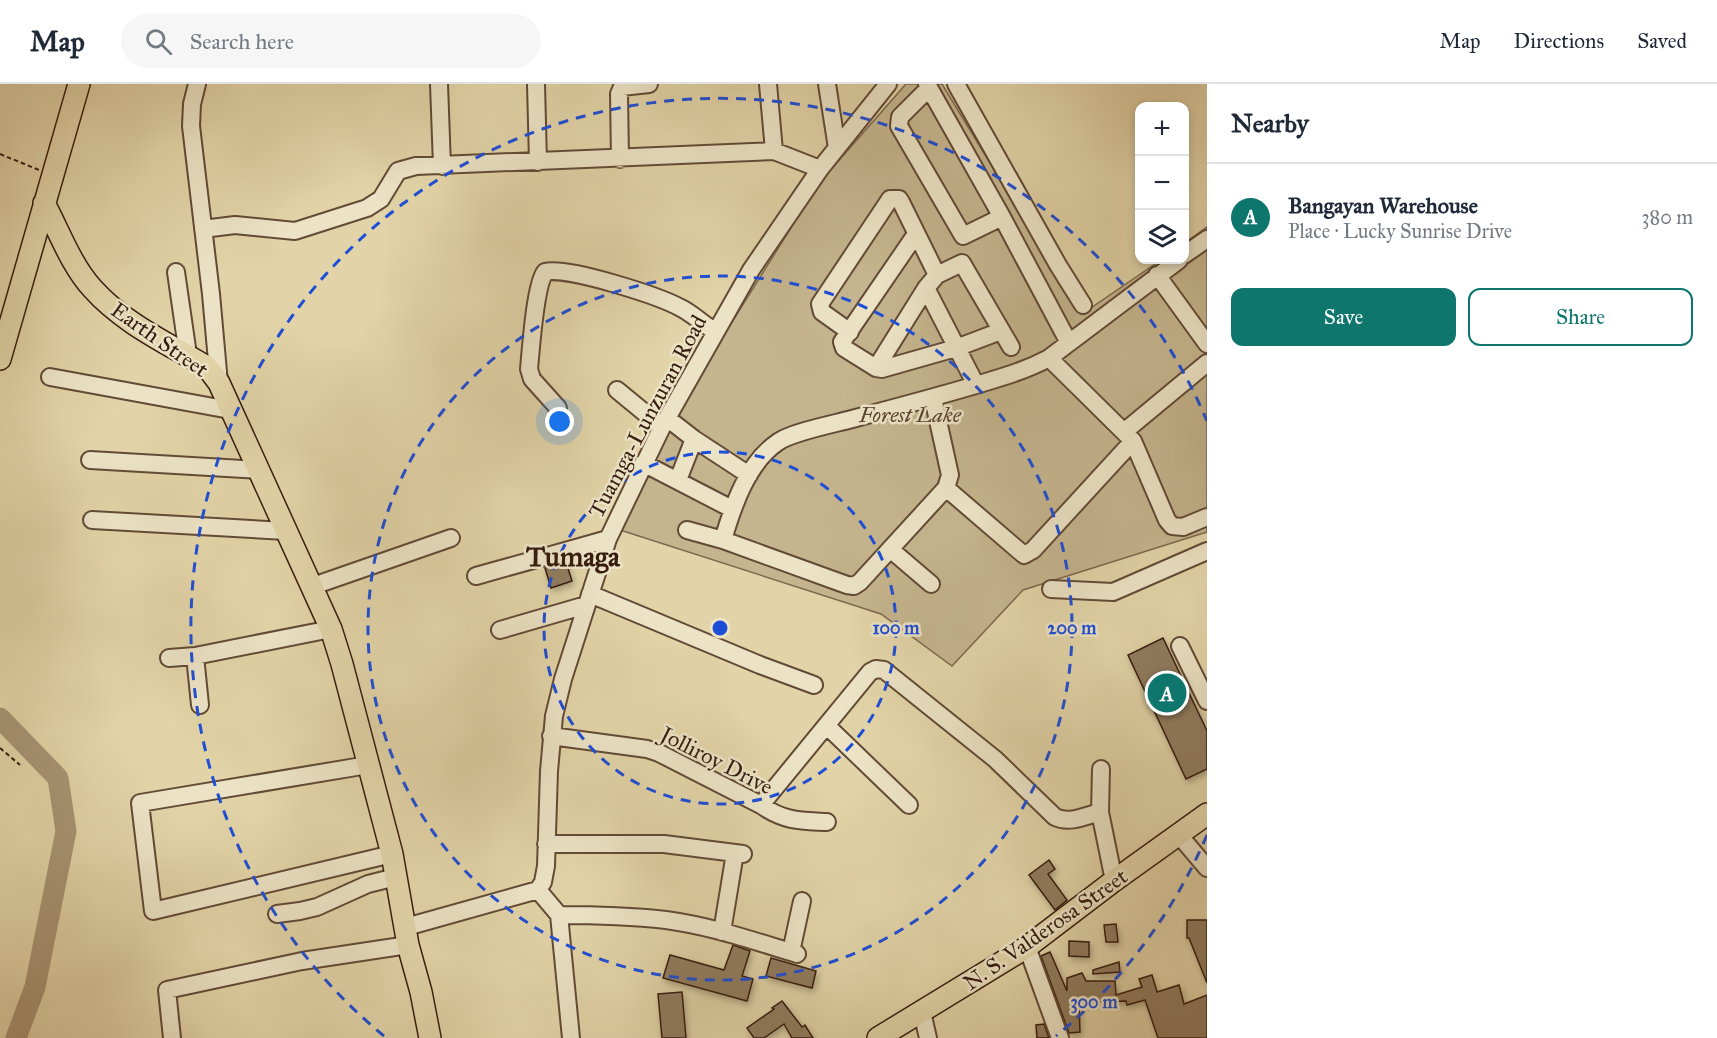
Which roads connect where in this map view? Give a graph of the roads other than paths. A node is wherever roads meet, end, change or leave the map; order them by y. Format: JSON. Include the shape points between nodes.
{"nodes":[{"id":1,"x":79,"y":84,"type":"edge"},
{"id":2,"x":197,"y":84,"type":"edge"},
{"id":3,"x":439,"y":84,"type":"edge"},
{"id":4,"x":536,"y":84,"type":"edge"},
{"id":5,"x":649,"y":84,"type":"edge"},
{"id":6,"x":768,"y":84,"type":"edge"},
{"id":7,"x":827,"y":84,"type":"edge"},
{"id":8,"x":956,"y":84,"type":"edge"},
{"id":9,"x":886,"y":85,"type":"edge"},
{"id":10,"x":928,"y":86,"type":"edge"},
{"id":11,"x":837,"y":148,"type":"junction"},
{"id":12,"x":774,"y":151,"type":"junction"},
{"id":13,"x":620,"y":159,"type":"junction"},
{"id":14,"x":537,"y":162,"type":"junction"},
{"id":15,"x":442,"y":166,"type":"junction"},
{"id":16,"x":820,"y":169,"type":"junction"},
{"id":17,"x":44,"y":203,"type":"junction"},
{"id":18,"x":1002,"y":217,"type":"junction"},
{"id":19,"x":203,"y":229,"type":"junction"},
{"id":20,"x":916,"y":234,"type":"junction"},
{"id":21,"x":963,"y":236,"type":"junction"},
{"id":22,"x":1207,"y":239,"type":"edge"},
{"id":23,"x":1189,"y":252,"type":"edge"},
{"id":24,"x":962,"y":262,"type":"junction"},
{"id":25,"x":1173,"y":264,"type":"edge"},
{"id":26,"x":177,"y":272,"type":"dead end"},
{"id":27,"x":937,"y":275,"type":"junction"},
{"id":28,"x":1157,"y":275,"type":"junction"},
{"id":29,"x":926,"y":288,"type":"junction"},
{"id":30,"x":1083,"y":305,"type":"dead end"},
{"id":31,"x":1001,"y":331,"type":"junction"},
{"id":32,"x":716,"y":332,"type":"junction"},
{"id":33,"x":850,"y":332,"type":"junction"},
{"id":34,"x":1069,"y":344,"type":"junction"},
{"id":35,"x":1207,"y":344,"type":"edge"},
{"id":36,"x":1011,"y":347,"type":"dead end"},
{"id":37,"x":956,"y":348,"type":"junction"},
{"id":38,"x":188,"y":355,"type":"junction"},
{"id":39,"x":1049,"y":358,"type":"junction"},
{"id":40,"x":0,"y":359,"type":"edge"},
{"id":41,"x":1207,"y":363,"type":"edge"},
{"id":42,"x":876,"y":368,"type":"junction"},
{"id":43,"x":51,"y":377,"type":"dead end"},
{"id":44,"x":219,"y":383,"type":"junction"},
{"id":45,"x":976,"y":385,"type":"junction"},
{"id":46,"x":617,"y":390,"type":"dead end"},
{"id":47,"x":933,"y":398,"type":"junction"},
{"id":48,"x":558,"y":408,"type":"dead end"},
{"id":49,"x":230,"y":410,"type":"junction"},
{"id":50,"x":664,"y":422,"type":"junction"},
{"id":51,"x":1129,"y":436,"type":"junction"},
{"id":52,"x":694,"y":439,"type":"junction"},
{"id":53,"x":90,"y":460,"type":"dead end"},
{"id":54,"x":643,"y":464,"type":"junction"},
{"id":55,"x":260,"y":470,"type":"junction"},
{"id":56,"x":749,"y":475,"type":"junction"},
{"id":57,"x":678,"y":480,"type":"junction"},
{"id":58,"x":946,"y":488,"type":"junction"},
{"id":59,"x":732,"y":509,"type":"junction"},
{"id":60,"x":1207,"y":517,"type":"edge"},
{"id":61,"x":92,"y":520,"type":"dead end"},
{"id":62,"x":687,"y":530,"type":"dead end"},
{"id":63,"x":286,"y":531,"type":"junction"},
{"id":64,"x":451,"y":538,"type":"dead end"},
{"id":65,"x":608,"y":539,"type":"junction"},
{"id":66,"x":723,"y":540,"type":"junction"},
{"id":67,"x":890,"y":549,"type":"junction"},
{"id":68,"x":1207,"y":551,"type":"edge"},
{"id":69,"x":476,"y":576,"type":"dead end"},
{"id":70,"x":931,"y":584,"type":"dead end"},
{"id":71,"x":313,"y":586,"type":"junction"},
{"id":72,"x":1052,"y":589,"type":"dead end"},
{"id":73,"x":588,"y":599,"type":"junction"},
{"id":74,"x":331,"y":628,"type":"junction"},
{"id":75,"x":500,"y":630,"type":"dead end"},
{"id":76,"x":1180,"y":646,"type":"dead end"},
{"id":77,"x":195,"y":656,"type":"junction"},
{"id":78,"x":169,"y":658,"type":"dead end"},
{"id":79,"x":814,"y":685,"type":"dead end"},
{"id":80,"x":1207,"y":700,"type":"edge"},
{"id":81,"x":200,"y":705,"type":"dead end"},
{"id":82,"x":827,"y":726,"type":"junction"},
{"id":83,"x":551,"y":736,"type":"junction"},
{"id":84,"x":368,"y":765,"type":"junction"},
{"id":85,"x":1101,"y":769,"type":"dead end"},
{"id":86,"x":761,"y":805,"type":"junction"},
{"id":87,"x":909,"y":805,"type":"dead end"},
{"id":88,"x":1100,"y":812,"type":"junction"},
{"id":89,"x":1207,"y":814,"type":"edge"},
{"id":90,"x":826,"y":822,"type":"dead end"},
{"id":91,"x":1179,"y":835,"type":"junction"},
{"id":92,"x":546,"y":844,"type":"junction"},
{"id":93,"x":392,"y":854,"type":"junction"},
{"id":94,"x":1207,"y":868,"type":"edge"},
{"id":95,"x":396,"y":877,"type":"junction"},
{"id":96,"x":1115,"y":880,"type":"junction"},
{"id":97,"x":538,"y":890,"type":"junction"},
{"id":98,"x":802,"y":901,"type":"dead end"},
{"id":99,"x":277,"y":914,"type":"dead end"},
{"id":100,"x":559,"y":915,"type":"junction"},
{"id":101,"x":722,"y":932,"type":"junction"},
{"id":102,"x":407,"y":937,"type":"junction"},
{"id":103,"x":1026,"y":947,"type":"junction"},
{"id":104,"x":922,"y":1012,"type":"junction"},
{"id":105,"x":172,"y":1038,"type":"edge"},
{"id":106,"x":430,"y":1038,"type":"edge"},
{"id":107,"x":571,"y":1038,"type":"edge"},
{"id":108,"x":878,"y":1038,"type":"edge"},
{"id":109,"x":928,"y":1038,"type":"edge"},
{"id":110,"x":1060,"y":1038,"type":"edge"}],
"edges":[{"from":1,"to":17,"type":"main road"},
{"from":2,"to":19,"type":"street","via":[[190,126]]},
{"from":3,"to":15,"type":"street"},
{"from":4,"to":14,"type":"street"},
{"from":5,"to":13,"type":"street","via":[[622,87],[619,94]]},
{"from":6,"to":12,"type":"street"},
{"from":7,"to":11,"type":"street"},
{"from":8,"to":30,"type":"street"},
{"from":9,"to":11,"type":"street","name":"Tuamga-Lunzuran Road"},
{"from":10,"to":18,"type":"street"},
{"from":10,"to":21,"type":"street","via":[[898,123]]},
{"from":11,"to":16,"type":"street","name":"Tuamga-Lunzuran Road"},
{"from":12,"to":13,"type":"street"},
{"from":12,"to":16,"type":"street"},
{"from":13,"to":14,"type":"street"},
{"from":14,"to":15,"type":"street"},
{"from":15,"to":19,"type":"street","via":[[398,171],[381,199],[367,208],[296,231],[236,225]]},
{"from":16,"to":32,"type":"street","name":"Tuamga-Lunzuran Road","via":[[751,270]]},
{"from":17,"to":38,"type":"main road","name":"Earth Street","via":[[91,287],[137,327]]},
{"from":17,"to":40,"type":"main road"},
{"from":18,"to":21,"type":"street"},
{"from":18,"to":34,"type":"street"},
{"from":19,"to":44,"type":"street"},
{"from":20,"to":27,"type":"street"},
{"from":20,"to":33,"type":"street"},
{"from":20,"to":33,"type":"street","via":[[899,199],[890,199],[820,304],[822,312]]},
{"from":21,"to":24,"type":"street","via":[[968,252]]},
{"from":22,"to":23,"type":"street"},
{"from":24,"to":27,"type":"street"},
{"from":24,"to":31,"type":"street"},
{"from":25,"to":28,"type":"street"},
{"from":26,"to":38,"type":"street"},
{"from":27,"to":29,"type":"street"},
{"from":28,"to":34,"type":"street"},
{"from":28,"to":35,"type":"street"},
{"from":29,"to":37,"type":"street"},
{"from":29,"to":42,"type":"street"},
{"from":31,"to":36,"type":"street"},
{"from":31,"to":37,"type":"street"},
{"from":32,"to":48,"type":"street","via":[[685,310],[663,301],[584,275],[545,272],[538,294],[529,369]]},
{"from":32,"to":50,"type":"street","name":"Tuamga-Lunzuran Road"},
{"from":33,"to":42,"type":"street","via":[[843,342],[844,348]]},
{"from":34,"to":39,"type":"street"},
{"from":37,"to":42,"type":"street"},
{"from":37,"to":45,"type":"street"},
{"from":38,"to":44,"type":"main road","name":"Earth Street","via":[[207,367]]},
{"from":39,"to":45,"type":"street","via":[[1027,370]]},
{"from":39,"to":51,"type":"street"},
{"from":41,"to":51,"type":"street"},
{"from":43,"to":49,"type":"street"},
{"from":44,"to":49,"type":"main road"},
{"from":45,"to":47,"type":"street"},
{"from":46,"to":50,"type":"street"},
{"from":47,"to":56,"type":"street","via":[[780,440]]},
{"from":47,"to":58,"type":"street","via":[[950,475]]},
{"from":49,"to":55,"type":"main road"},
{"from":50,"to":52,"type":"street"},
{"from":50,"to":54,"type":"street","name":"Tuamga-Lunzuran Road"},
{"from":51,"to":58,"type":"street","via":[[1033,550],[1024,555]]},
{"from":51,"to":60,"type":"street","via":[[1172,526],[1184,527]]},
{"from":52,"to":56,"type":"street"},
{"from":52,"to":57,"type":"street"},
{"from":53,"to":55,"type":"street"},
{"from":54,"to":57,"type":"street"},
{"from":54,"to":65,"type":"street","name":"Tuamga-Lunzuran Road"},
{"from":55,"to":63,"type":"main road"},
{"from":56,"to":59,"type":"street"},
{"from":57,"to":59,"type":"street"},
{"from":58,"to":67,"type":"street"},
{"from":59,"to":66,"type":"street"},
{"from":61,"to":63,"type":"street"},
{"from":62,"to":66,"type":"street"},
{"from":63,"to":71,"type":"main road"},
{"from":64,"to":71,"type":"street"},
{"from":65,"to":69,"type":"street"},
{"from":65,"to":73,"type":"street","name":"Tuamga-Lunzuran Road"},
{"from":66,"to":67,"type":"street","via":[[854,586]]},
{"from":67,"to":70,"type":"street"},
{"from":68,"to":72,"type":"street","via":[[1113,592]]},
{"from":71,"to":74,"type":"main road"},
{"from":73,"to":75,"type":"street"},
{"from":73,"to":79,"type":"street"},
{"from":73,"to":83,"type":"street","name":"Tuamga-Lunzuran Road","via":[[563,679]]},
{"from":74,"to":77,"type":"street"},
{"from":74,"to":84,"type":"main road"},
{"from":76,"to":80,"type":"street"},
{"from":77,"to":78,"type":"street"},
{"from":77,"to":81,"type":"street"},
{"from":82,"to":86,"type":"street"},
{"from":82,"to":87,"type":"street"},
{"from":82,"to":88,"type":"street","via":[[870,672],[884,670],[995,759],[1055,817],[1064,821]]},
{"from":83,"to":86,"type":"street","name":"Jolliroy Drive","via":[[647,749]]},
{"from":83,"to":92,"type":"street","name":"Tuamga-Lunzuran Road"},
{"from":84,"to":93,"type":"main road"},
{"from":84,"to":93,"type":"street","via":[[140,802],[153,911]]},
{"from":85,"to":88,"type":"street"},
{"from":86,"to":90,"type":"street","name":"Jolliroy Drive","via":[[775,815],[794,820]]},
{"from":88,"to":96,"type":"street"},
{"from":89,"to":91,"type":"main road","name":"N. S. Valderosa Street"},
{"from":91,"to":94,"type":"street"},
{"from":91,"to":96,"type":"main road","name":"N. S. Valderosa Street"},
{"from":92,"to":97,"type":"street","name":"Tuamga-Lunzuran Road","via":[[546,866]]},
{"from":92,"to":101,"type":"street","via":[[664,844],[739,853]]},
{"from":93,"to":95,"type":"main road"},
{"from":95,"to":99,"type":"street","via":[[368,884],[316,907]]},
{"from":95,"to":102,"type":"main road"},
{"from":96,"to":103,"type":"main road","name":"N. S. Valderosa Street"},
{"from":97,"to":100,"type":"street"},
{"from":97,"to":102,"type":"street"},
{"from":98,"to":101,"type":"street","via":[[794,953]]},
{"from":100,"to":101,"type":"street","via":[[609,914],[668,920]]},
{"from":100,"to":107,"type":"street"},
{"from":102,"to":105,"type":"street","via":[[166,990]]},
{"from":102,"to":106,"type":"main road"},
{"from":103,"to":104,"type":"main road","name":"N. S. Valderosa Street"},
{"from":103,"to":110,"type":"street"},
{"from":104,"to":108,"type":"main road","name":"N. S. Valderosa Street"},
{"from":104,"to":109,"type":"street"}]}
